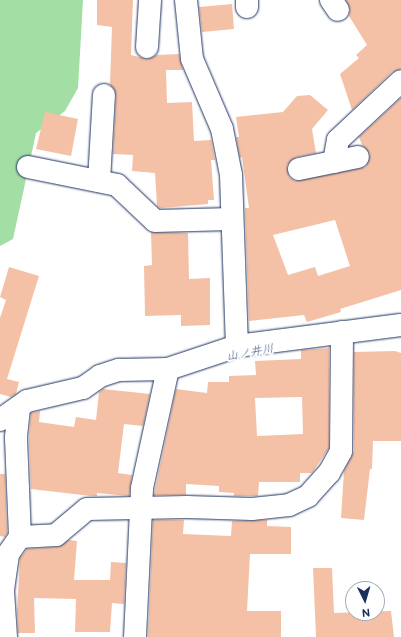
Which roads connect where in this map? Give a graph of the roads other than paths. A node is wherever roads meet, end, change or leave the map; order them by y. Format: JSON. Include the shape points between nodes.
{"nodes":[{"id":1,"x":150,"y":0,"type":"edge"},
{"id":2,"x":186,"y":0,"type":"edge"},
{"id":3,"x":147,"y":47,"type":"dead end"},
{"id":4,"x":401,"y":81,"type":"edge"},
{"id":5,"x":104,"y":95,"type":"dead end"},
{"id":6,"x":358,"y":157,"type":"dead end"},
{"id":7,"x":334,"y":162,"type":"junction"},
{"id":8,"x":28,"y":167,"type":"dead end"},
{"id":9,"x":299,"y":169,"type":"dead end"},
{"id":10,"x":100,"y":181,"type":"junction"},
{"id":11,"x":232,"y":219,"type":"junction"},
{"id":12,"x":401,"y":325,"type":"edge"},
{"id":13,"x":342,"y":332,"type":"junction"},
{"id":14,"x":237,"y":346,"type":"junction"},
{"id":15,"x":168,"y":369,"type":"junction"},
{"id":16,"x":18,"y":408,"type":"junction"},
{"id":17,"x":0,"y":420,"type":"edge"},
{"id":18,"x":142,"y":508,"type":"junction"},
{"id":19,"x":10,"y":549,"type":"edge"},
{"id":20,"x":6,"y":637,"type":"edge"},
{"id":21,"x":135,"y":637,"type":"edge"}],
"edges":[{"from":1,"to":3,"type":"street"},
{"from":2,"to":11,"type":"street","via":[[192,59],[222,129],[231,175]]},
{"from":4,"to":7,"type":"street","via":[[338,140]]},
{"from":5,"to":10,"type":"street"},
{"from":6,"to":7,"type":"street"},
{"from":7,"to":9,"type":"street"},
{"from":8,"to":10,"type":"street"},
{"from":10,"to":11,"type":"street","via":[[117,185],[155,221]]},
{"from":11,"to":14,"type":"street"},
{"from":12,"to":13,"type":"street"},
{"from":13,"to":14,"type":"street"},
{"from":13,"to":18,"type":"street","via":[[341,452],[329,473],[308,496],[289,505],[252,509]]},
{"from":14,"to":15,"type":"street"},
{"from":15,"to":16,"type":"street","via":[[119,370],[100,376],[83,388],[27,401]]},
{"from":15,"to":18,"type":"street","via":[[142,488]]},
{"from":16,"to":17,"type":"street"},
{"from":16,"to":19,"type":"street"},
{"from":18,"to":19,"type":"street","via":[[87,509],[56,535]]},
{"from":18,"to":21,"type":"street"},
{"from":19,"to":20,"type":"street","via":[[3,590]]}]}
